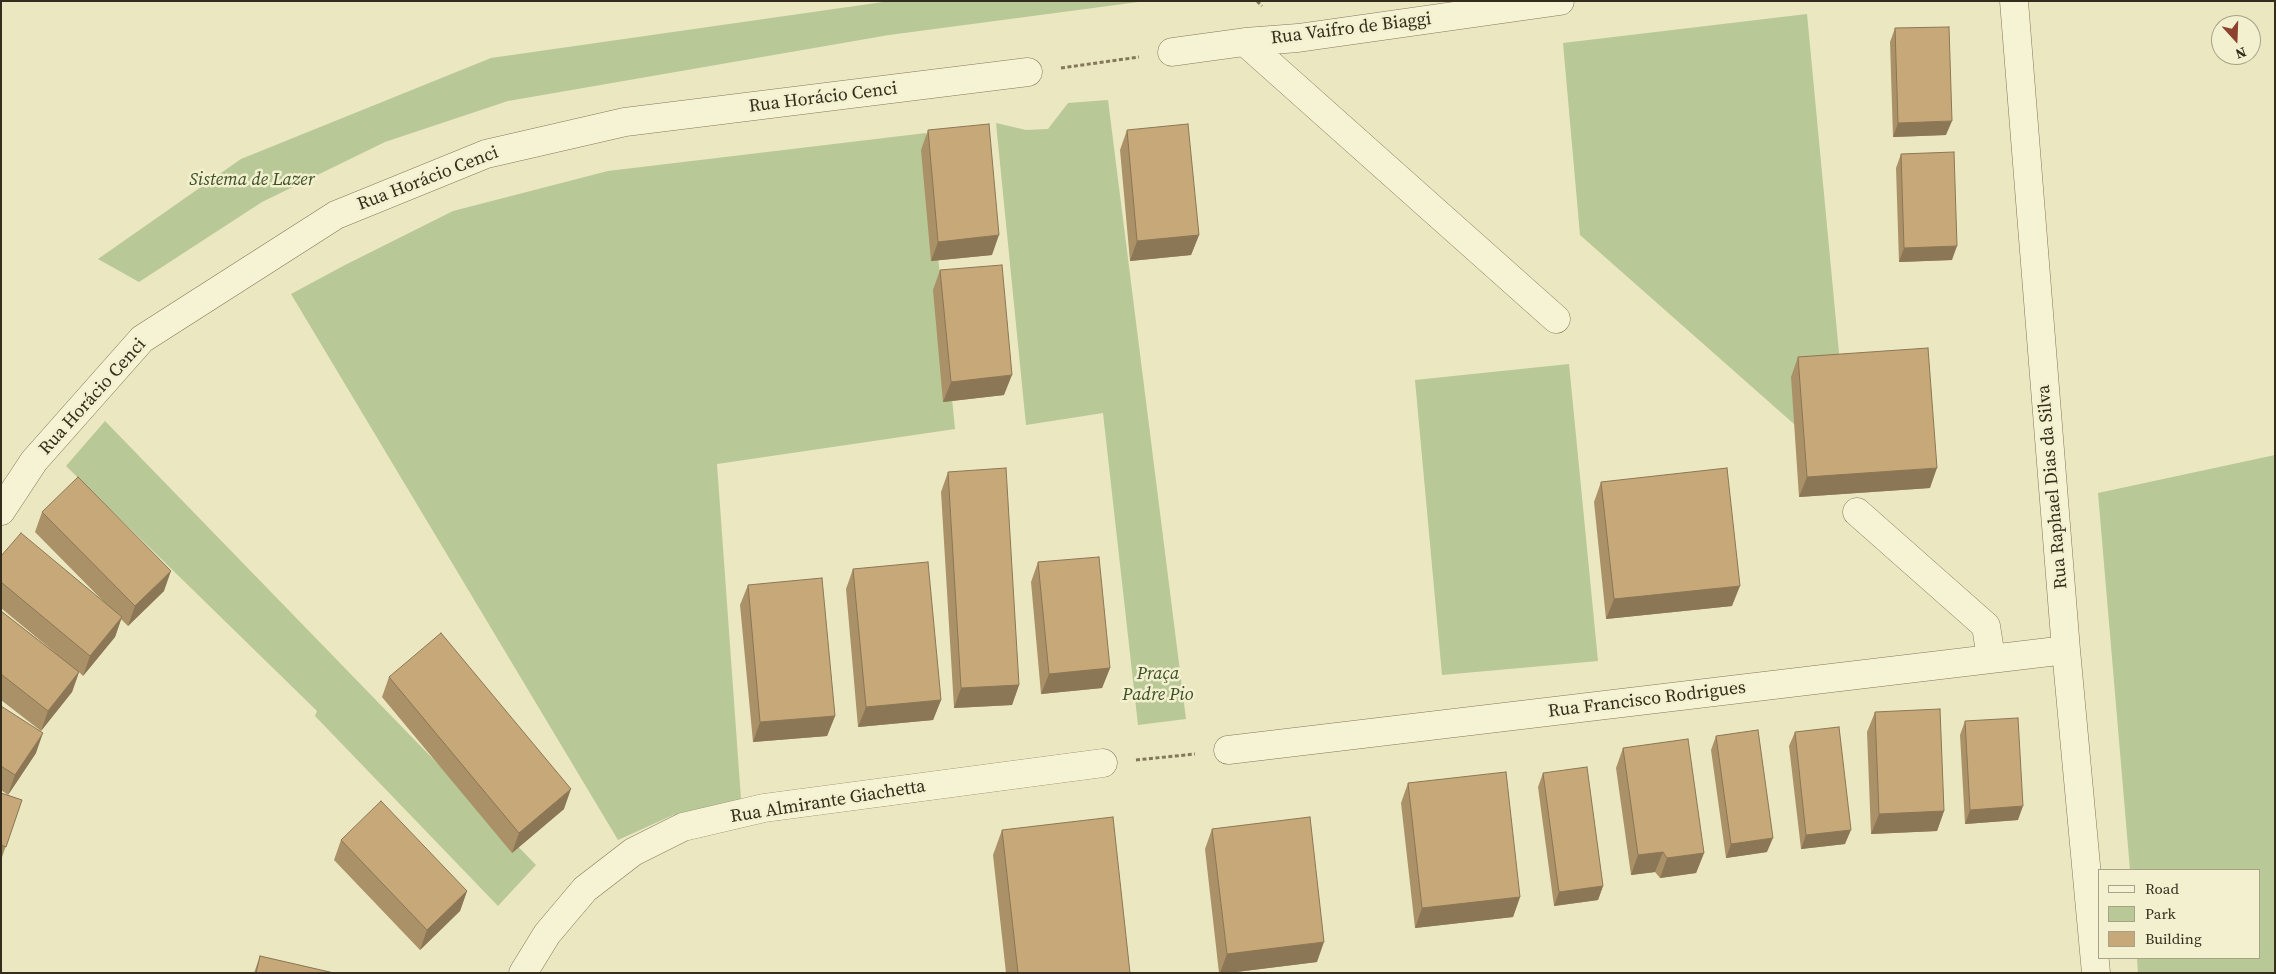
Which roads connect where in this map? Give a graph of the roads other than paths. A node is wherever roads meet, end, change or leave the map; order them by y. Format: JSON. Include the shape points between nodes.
{"nodes":[{"id":1,"x":1560,"y":1,"type":"edge"},
{"id":2,"x":2014,"y":1,"type":"edge"},
{"id":3,"x":1245,"y":42,"type":"junction"},
{"id":4,"x":1172,"y":52,"type":"road end"},
{"id":5,"x":1028,"y":72,"type":"road end"},
{"id":6,"x":1556,"y":319,"type":"dead end"},
{"id":7,"x":1,"y":511,"type":"edge"},
{"id":8,"x":1857,"y":512,"type":"dead end"},
{"id":9,"x":2066,"y":650,"type":"junction"},
{"id":10,"x":1991,"y":658,"type":"junction"},
{"id":11,"x":1228,"y":750,"type":"road end"},
{"id":12,"x":1103,"y":763,"type":"road end"},
{"id":13,"x":523,"y":973,"type":"edge"},
{"id":14,"x":2096,"y":973,"type":"edge"}],
"edges":[{"from":1,"to":3,"type":"street","name":"Rua Vaifro de Biaggi","via":[[1298,38]]},
{"from":2,"to":9,"type":"street","name":"Rua Raphael Dias da Silva"},
{"from":3,"to":4,"type":"street","name":"Rua Vaifro de Biaggi"},
{"from":3,"to":6,"type":"street"},
{"from":5,"to":7,"type":"street","name":"Rua Horácio Cenci","via":[[625,122],[486,154],[336,215],[142,339],[34,461]]},
{"from":8,"to":10,"type":"street","via":[[1986,626]]},
{"from":9,"to":10,"type":"street","name":"Rua Francisco Rodrigues"},
{"from":9,"to":14,"type":"street","name":"Rua Raphael Dias da Silva"},
{"from":10,"to":11,"type":"street","name":"Rua Francisco Rodrigues"},
{"from":12,"to":13,"type":"street","name":"Rua Almirante Giachetta","via":[[764,808],[683,827],[633,852],[585,889],[547,934]]}]}
